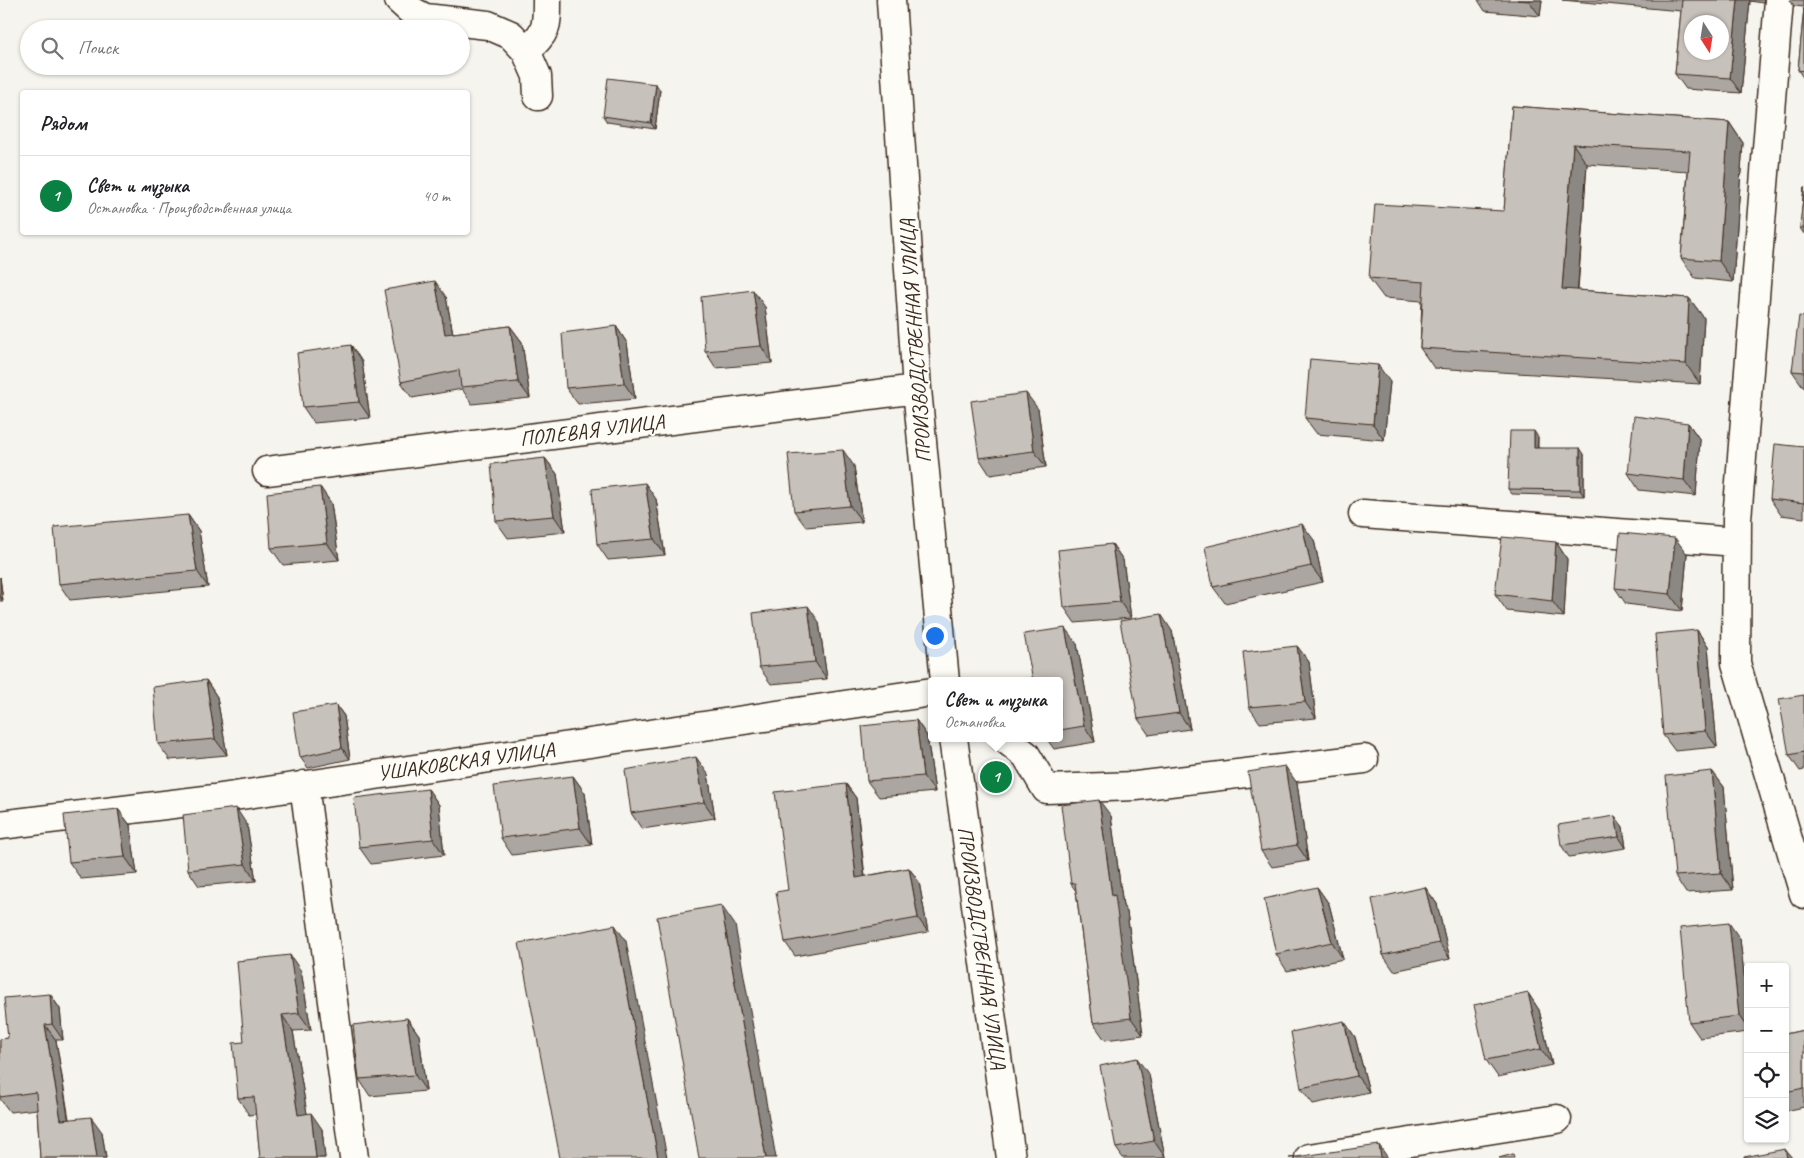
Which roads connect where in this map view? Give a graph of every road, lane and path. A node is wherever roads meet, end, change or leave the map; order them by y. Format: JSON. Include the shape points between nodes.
{"nodes":[{"id":1,"x":399,"y":0,"type":"edge"},
{"id":2,"x":547,"y":0,"type":"edge"},
{"id":3,"x":891,"y":0,"type":"edge"},
{"id":4,"x":1779,"y":0,"type":"edge"},
{"id":5,"x":443,"y":20,"type":"edge"},
{"id":6,"x":470,"y":23,"type":"edge"},
{"id":7,"x":526,"y":51,"type":"junction"},
{"id":8,"x":538,"y":96,"type":"dead end"},
{"id":9,"x":917,"y":389,"type":"junction"},
{"id":10,"x":267,"y":471,"type":"dead end"},
{"id":11,"x":1363,"y":514,"type":"dead end"},
{"id":12,"x":1736,"y":542,"type":"junction"},
{"id":13,"x":945,"y":677,"type":"edge"},
{"id":14,"x":928,"y":693,"type":"edge"},
{"id":15,"x":960,"y":742,"type":"edge"},
{"id":16,"x":1009,"y":742,"type":"edge"},
{"id":17,"x":1364,"y":759,"type":"dead end"},
{"id":18,"x":304,"y":785,"type":"junction"},
{"id":19,"x":0,"y":825,"type":"edge"},
{"id":20,"x":1804,"y":894,"type":"edge"},
{"id":21,"x":1557,"y":1119,"type":"dead end"},
{"id":22,"x":354,"y":1158,"type":"edge"},
{"id":23,"x":1011,"y":1158,"type":"edge"},
{"id":24,"x":1308,"y":1158,"type":"edge"}],
"edges":[{"from":1,"to":5,"type":"street","via":[[425,18]]},
{"from":2,"to":7,"type":"street","via":[[547,23],[542,36]]},
{"from":3,"to":9,"type":"street","name":"ПРОИЗВОДСТВЕННАЯ УЛИЦА"},
{"from":4,"to":12,"type":"street"},
{"from":6,"to":7,"type":"street","via":[[488,25],[511,35]]},
{"from":7,"to":8,"type":"street","via":[[537,76]]},
{"from":9,"to":10,"type":"street","name":"ПОЛЕВАЯ УЛИЦА"},
{"from":9,"to":13,"type":"street","name":"ПРОИЗВОДСТВЕННАЯ УЛИЦА"},
{"from":11,"to":12,"type":"street"},
{"from":12,"to":20,"type":"street","via":[[1736,663]]},
{"from":14,"to":18,"type":"street","name":"УШАКОВСКАЯ УЛИЦА"},
{"from":15,"to":23,"type":"street","name":"ПРОИЗВОДСТВЕННАЯ УЛИЦА"},
{"from":16,"to":17,"type":"street","via":[[1026,755],[1046,790],[1136,786]]},
{"from":18,"to":19,"type":"street","name":"УШАКОВСКАЯ УЛИЦА"},
{"from":18,"to":22,"type":"street"},
{"from":21,"to":24,"type":"street"}]}
